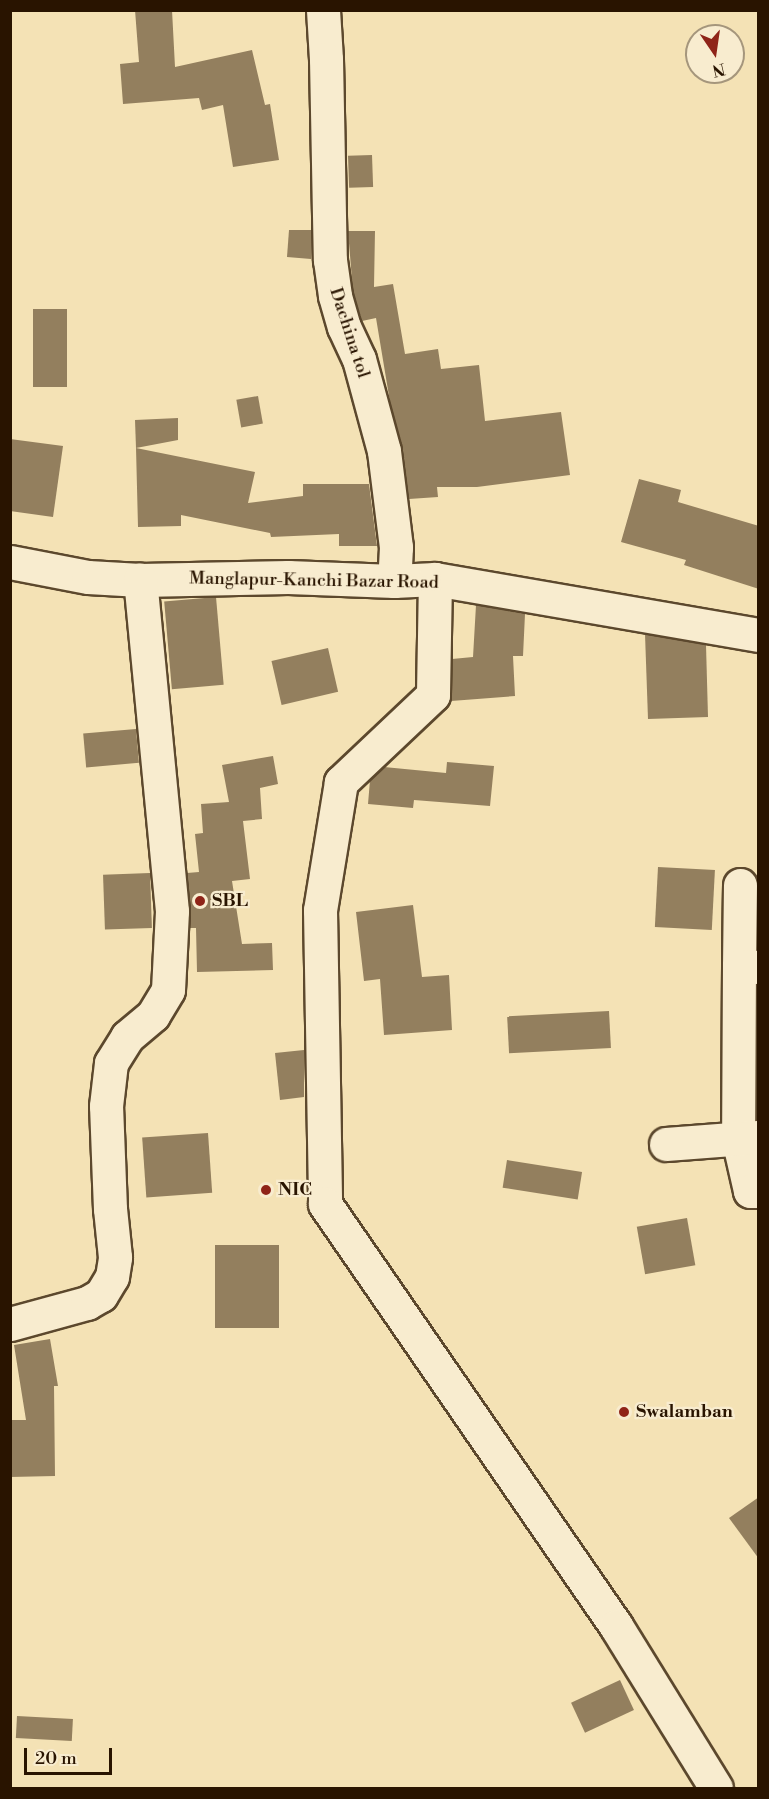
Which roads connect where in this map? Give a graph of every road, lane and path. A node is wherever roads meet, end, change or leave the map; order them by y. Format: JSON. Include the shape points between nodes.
{"nodes":[{"id":1,"x":323,"y":10,"type":"edge"},
{"id":2,"x":10,"y":562,"type":"edge"},
{"id":3,"x":435,"y":579,"type":"junction"},
{"id":4,"x":140,"y":580,"type":"junction"},
{"id":5,"x":394,"y":581,"type":"junction"},
{"id":6,"x":759,"y":635,"type":"edge"},
{"id":7,"x":740,"y":885,"type":"dead end"},
{"id":8,"x":749,"y":966,"type":"edge"},
{"id":9,"x":748,"y":1137,"type":"edge"},
{"id":10,"x":666,"y":1144,"type":"dead end"},
{"id":11,"x":759,"y":1191,"type":"edge"},
{"id":12,"x":10,"y":1324,"type":"edge"},
{"id":13,"x":717,"y":1788,"type":"edge"}],
"edges":[{"from":1,"to":5,"type":"street","name":"Dachina tol","via":[[330,260],[338,307],[359,359],[384,451],[396,547]]},
{"from":2,"to":4,"type":"street","name":"Manglapur-Kanchi Bazar Road","via":[[88,577]]},
{"from":3,"to":5,"type":"street","name":"Manglapur-Kanchi Bazar Road"},
{"from":3,"to":6,"type":"street","name":"Manglapur-Kanchi Bazar Road"},
{"from":3,"to":13,"type":"street","via":[[433,695],[341,782],[321,910],[325,1204],[616,1626]]},
{"from":4,"to":5,"type":"street","name":"Manglapur-Kanchi Bazar Road","via":[[288,577]]},
{"from":4,"to":12,"type":"street","via":[[172,911],[168,990],[153,1015],[128,1037],[111,1063],[105,1106],[115,1257],[111,1277],[101,1294],[87,1303]]},
{"from":7,"to":8,"type":"street"},
{"from":8,"to":9,"type":"street"},
{"from":9,"to":10,"type":"street"},
{"from":9,"to":11,"type":"street","via":[[750,1191]]}]}
